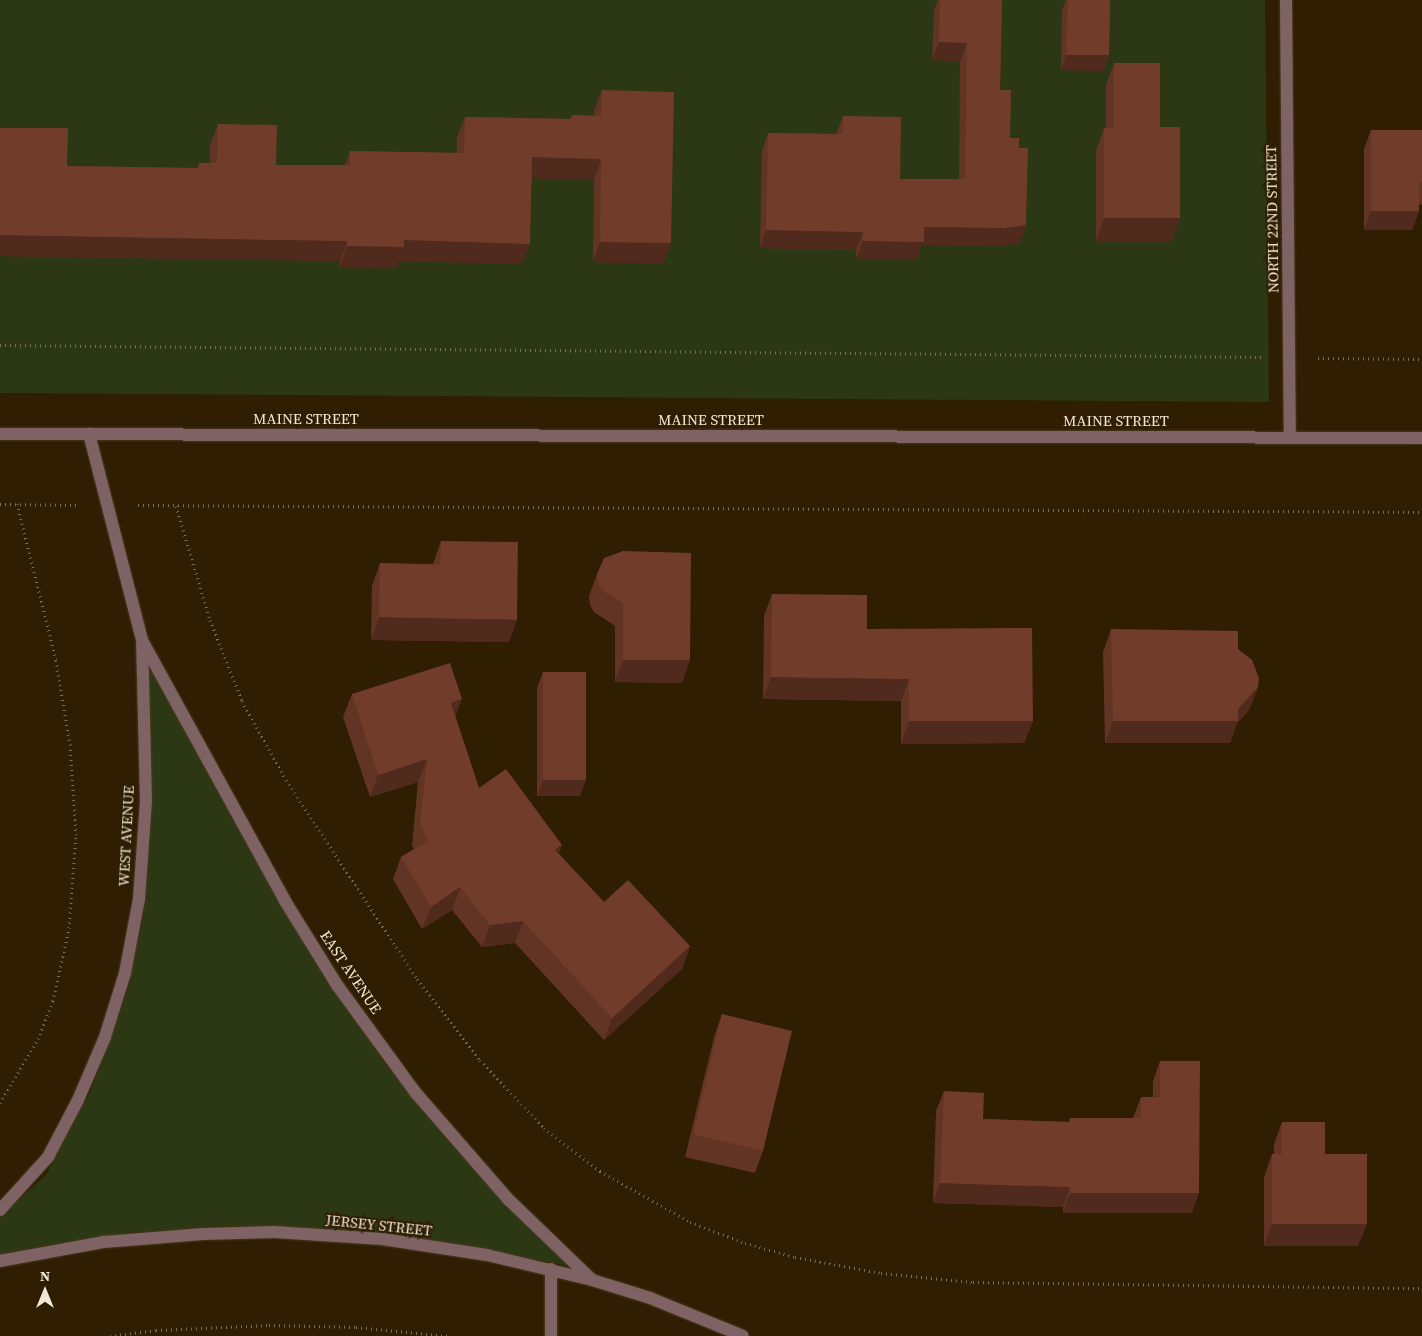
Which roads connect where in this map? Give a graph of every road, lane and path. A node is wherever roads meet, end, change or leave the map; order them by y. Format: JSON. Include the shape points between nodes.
{"nodes":[{"id":1,"x":1286,"y":0,"type":"edge"},
{"id":2,"x":0,"y":345,"type":"edge"},
{"id":3,"x":1290,"y":357,"type":"junction"},
{"id":4,"x":1422,"y":359,"type":"edge"},
{"id":5,"x":0,"y":434,"type":"edge"},
{"id":6,"x":89,"y":434,"type":"junction"},
{"id":7,"x":1290,"y":438,"type":"junction"},
{"id":8,"x":1422,"y":438,"type":"edge"},
{"id":9,"x":0,"y":504,"type":"edge"},
{"id":10,"x":17,"y":504,"type":"junction"},
{"id":11,"x":109,"y":505,"type":"junction"},
{"id":12,"x":176,"y":506,"type":"junction"},
{"id":13,"x":1422,"y":512,"type":"edge"},
{"id":14,"x":142,"y":640,"type":"junction"},
{"id":15,"x":0,"y":1103,"type":"edge"},
{"id":16,"x":0,"y":1210,"type":"edge"},
{"id":17,"x":0,"y":1261,"type":"edge"},
{"id":18,"x":551,"y":1269,"type":"junction"},
{"id":19,"x":592,"y":1280,"type":"junction"},
{"id":20,"x":1422,"y":1288,"type":"edge"},
{"id":21,"x":110,"y":1336,"type":"edge"},
{"id":22,"x":448,"y":1336,"type":"edge"},
{"id":23,"x":551,"y":1336,"type":"edge"},
{"id":24,"x":743,"y":1336,"type":"edge"}],
"edges":[{"from":1,"to":3,"type":"street","name":"NORTH 22ND STREET"},
{"from":2,"to":3,"type":"path"},
{"from":3,"to":4,"type":"path"},
{"from":3,"to":7,"type":"street","name":"NORTH 22ND STREET"},
{"from":5,"to":6,"type":"street","name":"MAINE STREET"},
{"from":6,"to":7,"type":"street","name":"MAINE STREET"},
{"from":6,"to":11,"type":"street","name":"WEST AVENUE"},
{"from":7,"to":8,"type":"street","name":"MAINE STREET"},
{"from":9,"to":10,"type":"path"},
{"from":10,"to":11,"type":"path"},
{"from":10,"to":15,"type":"path","via":[[56,660],[70,744],[76,835],[69,928],[53,1001],[38,1040]]},
{"from":11,"to":12,"type":"path"},
{"from":11,"to":14,"type":"street","name":"WEST AVENUE"},
{"from":12,"to":13,"type":"path"},
{"from":12,"to":20,"type":"path","via":[[210,620],[242,701],[286,780],[417,979],[480,1060],[544,1128],[600,1171],[690,1222],[744,1243],[795,1257],[881,1273],[973,1282]]},
{"from":14,"to":16,"type":"street","name":"WEST AVENUE","via":[[146,802],[139,899],[125,973],[105,1037],[78,1100],[48,1157]]},
{"from":14,"to":19,"type":"street","name":"EAST AVENUE","via":[[285,901],[338,985],[416,1092],[509,1200]]},
{"from":17,"to":18,"type":"street","name":"JERSEY STREET","via":[[104,1242],[274,1232],[382,1239],[487,1255]]},
{"from":18,"to":19,"type":"street","name":"JERSEY STREET"},
{"from":18,"to":23,"type":"street"},
{"from":19,"to":24,"type":"street","name":"JERSEY STREET","via":[[650,1298]]},
{"from":21,"to":22,"type":"path","via":[[156,1330],[269,1325],[356,1327]]}]}
